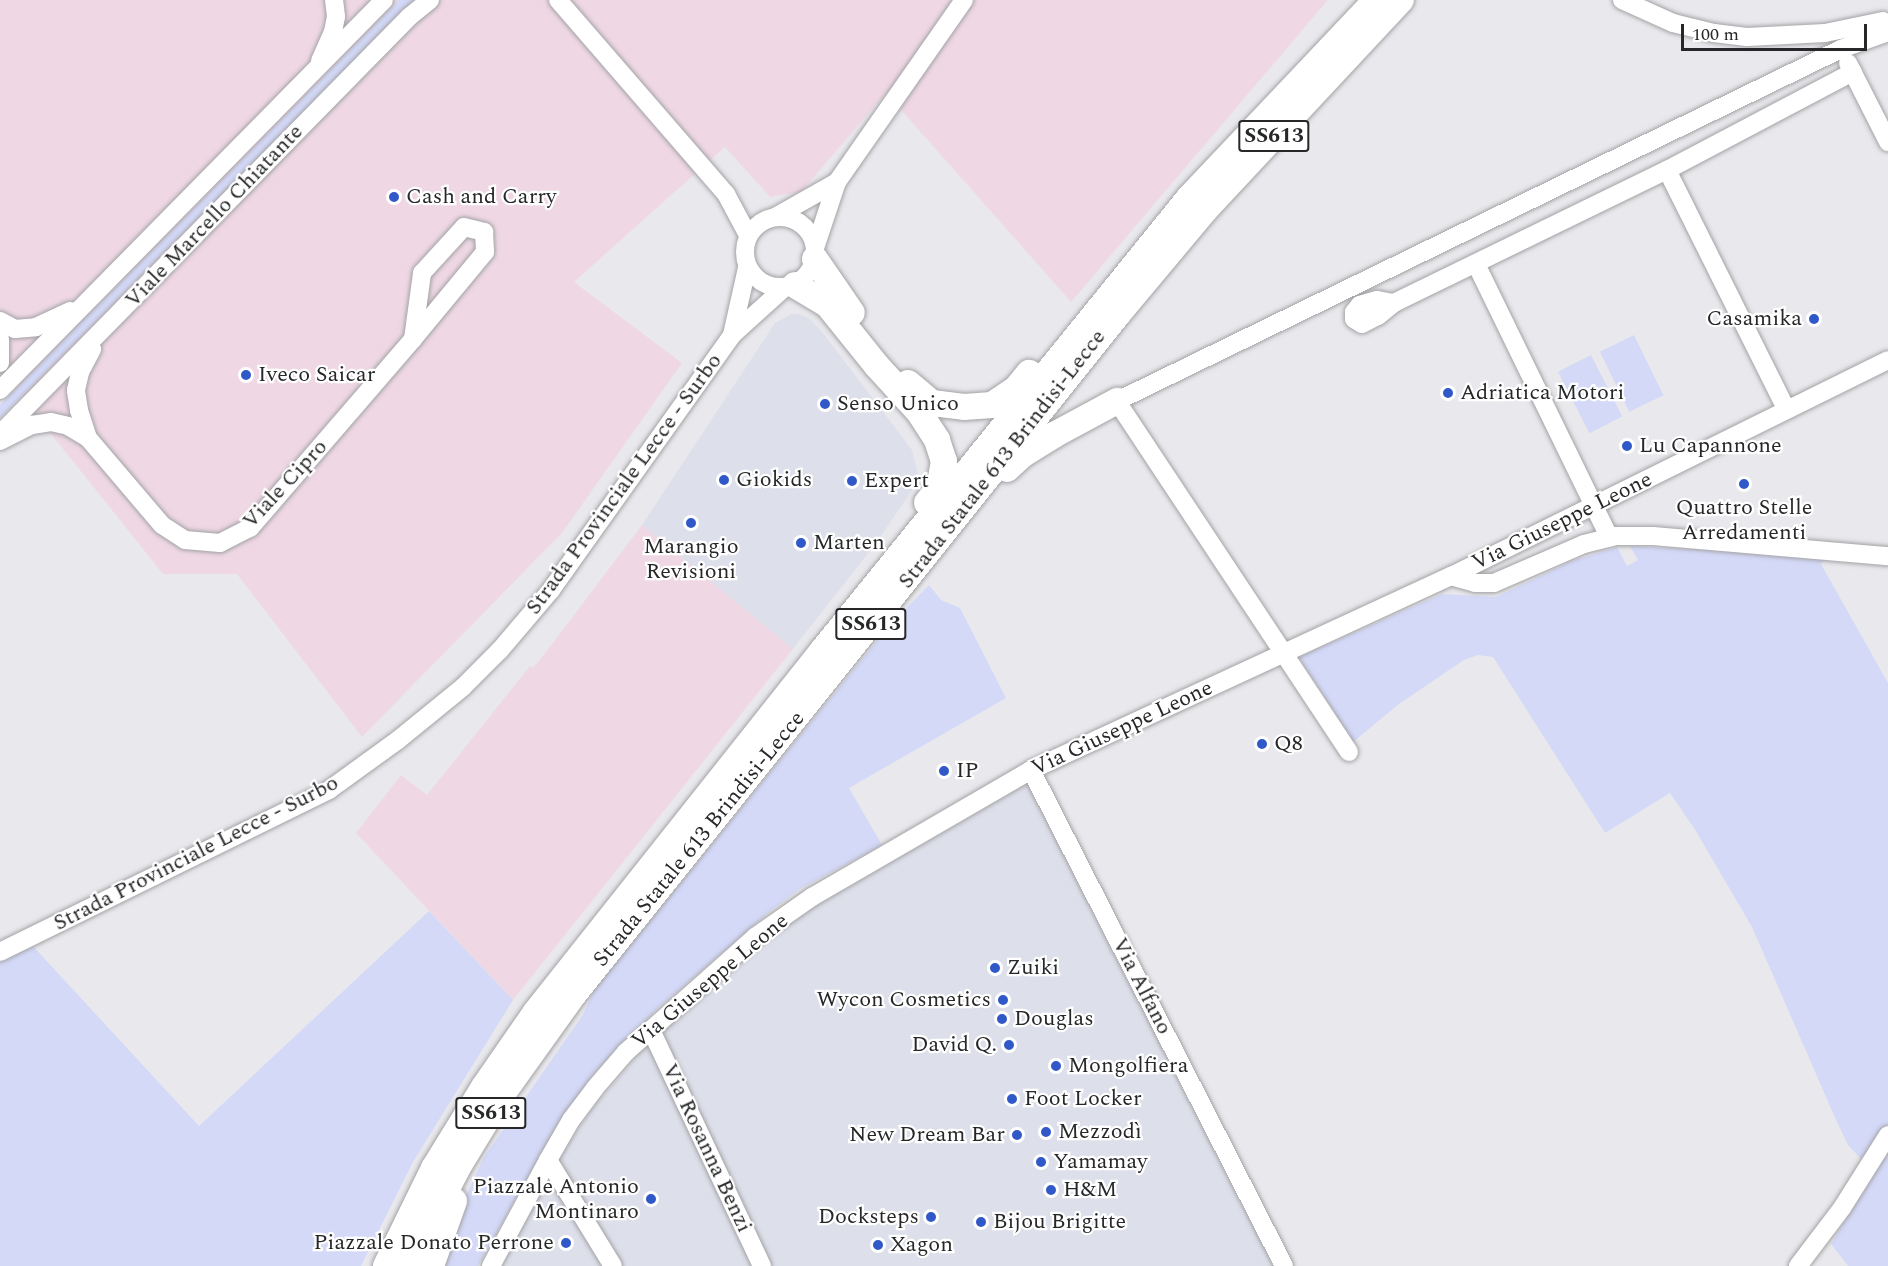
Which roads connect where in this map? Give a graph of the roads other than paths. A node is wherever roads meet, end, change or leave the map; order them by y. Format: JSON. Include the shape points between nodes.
{"nodes":[{"id":1,"x":334,"y":0,"type":"edge"},
{"id":2,"x":384,"y":0,"type":"edge"},
{"id":3,"x":430,"y":0,"type":"edge"},
{"id":4,"x":964,"y":0,"type":"edge"},
{"id":5,"x":1376,"y":0,"type":"edge"},
{"id":6,"x":1401,"y":0,"type":"edge"},
{"id":7,"x":1622,"y":0,"type":"edge"},
{"id":8,"x":558,"y":1,"type":"edge"},
{"id":9,"x":1888,"y":19,"type":"edge"},
{"id":10,"x":1888,"y":32,"type":"edge"},
{"id":11,"x":1841,"y":49,"type":"junction"},
{"id":12,"x":315,"y":72,"type":"junction"},
{"id":13,"x":1853,"y":72,"type":"junction"},
{"id":14,"x":1888,"y":142,"type":"edge"},
{"id":15,"x":1667,"y":170,"type":"junction"},
{"id":16,"x":837,"y":182,"type":"junction"},
{"id":17,"x":726,"y":194,"type":"junction"},
{"id":18,"x":770,"y":218,"type":"junction"},
{"id":19,"x":748,"y":235,"type":"junction"},
{"id":20,"x":815,"y":253,"type":"junction"},
{"id":21,"x":1476,"y":264,"type":"junction"},
{"id":22,"x":747,"y":268,"type":"junction"},
{"id":23,"x":1126,"y":276,"type":"junction"},
{"id":24,"x":790,"y":286,"type":"junction"},
{"id":25,"x":89,"y":299,"type":"junction"},
{"id":26,"x":1394,"y":303,"type":"dead end"},
{"id":27,"x":0,"y":321,"type":"edge"},
{"id":28,"x":101,"y":332,"type":"junction"},
{"id":29,"x":732,"y":335,"type":"junction"},
{"id":30,"x":0,"y":339,"type":"edge"},
{"id":31,"x":413,"y":339,"type":"junction"},
{"id":32,"x":1888,"y":360,"type":"edge"},
{"id":33,"x":0,"y":363,"type":"edge"},
{"id":34,"x":0,"y":390,"type":"edge"},
{"id":35,"x":1118,"y":400,"type":"junction"},
{"id":36,"x":1786,"y":409,"type":"junction"},
{"id":37,"x":0,"y":434,"type":"edge"},
{"id":38,"x":88,"y":438,"type":"junction"},
{"id":39,"x":0,"y":441,"type":"edge"},
{"id":40,"x":1596,"y":504,"type":"junction"},
{"id":41,"x":1609,"y":537,"type":"junction"},
{"id":42,"x":1888,"y":556,"type":"edge"},
{"id":43,"x":1451,"y":576,"type":"junction"},
{"id":44,"x":893,"y":596,"type":"junction"},
{"id":45,"x":823,"y":650,"type":"junction"},
{"id":46,"x":1284,"y":653,"type":"junction"},
{"id":47,"x":1349,"y":752,"type":"dead end"},
{"id":48,"x":1030,"y":770,"type":"junction"},
{"id":49,"x":0,"y":952,"type":"edge"},
{"id":50,"x":574,"y":994,"type":"junction"},
{"id":51,"x":651,"y":1030,"type":"junction"},
{"id":52,"x":1888,"y":1135,"type":"edge"},
{"id":53,"x":548,"y":1160,"type":"junction"},
{"id":54,"x":434,"y":1168,"type":"junction"},
{"id":55,"x":755,"y":1263,"type":"edge"},
{"id":56,"x":377,"y":1266,"type":"edge"},
{"id":57,"x":386,"y":1266,"type":"edge"},
{"id":58,"x":407,"y":1266,"type":"edge"},
{"id":59,"x":431,"y":1266,"type":"edge"},
{"id":60,"x":491,"y":1266,"type":"edge"},
{"id":61,"x":614,"y":1266,"type":"edge"},
{"id":62,"x":1284,"y":1266,"type":"edge"},
{"id":63,"x":1798,"y":1266,"type":"edge"}],
"edges":[{"from":1,"to":12,"type":"street","via":[[333,32]]},
{"from":2,"to":12,"type":"street","name":"Viale Marcello Chiatante"},
{"from":3,"to":28,"type":"street","name":"Viale Marcello Chiatante"},
{"from":4,"to":16,"type":"street"},
{"from":5,"to":23,"type":"highway","name":"Strada Statale 613 Brindisi-Lecce","number":"SS613","via":[[1189,198]]},
{"from":6,"to":44,"type":"highway","name":"Strada Statale 613 Brindisi-Lecce","number":"SS613","via":[[1205,210],[1077,363]]},
{"from":7,"to":9,"type":"street","via":[[1673,23],[1747,37],[1787,37],[1867,26]]},
{"from":8,"to":17,"type":"street"},
{"from":10,"to":11,"type":"street"},
{"from":11,"to":13,"type":"street"},
{"from":11,"to":35,"type":"street"},
{"from":12,"to":25,"type":"street","name":"Viale Marcello Chiatante"},
{"from":13,"to":14,"type":"street"},
{"from":13,"to":15,"type":"street"},
{"from":15,"to":21,"type":"street"},
{"from":15,"to":36,"type":"street"},
{"from":16,"to":18,"type":"street"},
{"from":16,"to":20,"type":"street"},
{"from":17,"to":18,"type":"street"},
{"from":17,"to":19,"type":"street"},
{"from":18,"to":19,"type":"street"},
{"from":18,"to":20,"type":"street","via":[[797,221],[812,237]]},
{"from":19,"to":22,"type":"street"},
{"from":20,"to":23,"type":"highway","via":[[834,291],[902,378],[932,403],[964,407],[992,405],[1016,389],[1088,302]]},
{"from":20,"to":24,"type":"street","via":[[804,278]]},
{"from":21,"to":26,"type":"street"},
{"from":21,"to":40,"type":"street"},
{"from":22,"to":24,"type":"street","via":[[763,284]]},
{"from":22,"to":29,"type":"street","name":"Strada Provinciale Lecce - Surbo"},
{"from":23,"to":45,"type":"highway","name":"Strada Statale 613 Brindisi-Lecce","number":"SS613"},
{"from":24,"to":29,"type":"street","name":"Strada Provinciale Lecce - Surbo"},
{"from":24,"to":45,"type":"highway","via":[[828,305],[919,412],[937,440],[944,461],[939,488],[842,611]]},
{"from":25,"to":27,"type":"street","via":[[36,327],[15,329]]},
{"from":25,"to":34,"type":"street","name":"Viale Marcello Chiatante"},
{"from":28,"to":37,"type":"street","name":"Viale Marcello Chiatante"},
{"from":28,"to":38,"type":"street","name":"Viale Cipro","via":[[80,372],[76,390]]},
{"from":29,"to":49,"type":"street","name":"Strada Provinciale Lecce - Surbo","via":[[551,590],[462,687],[329,790]]},
{"from":30,"to":33,"type":"street"},
{"from":31,"to":31,"type":"street","name":"Viale Cipro","via":[[485,252],[484,232],[464,227],[422,273]]},
{"from":31,"to":38,"type":"street","name":"Viale Cipro","via":[[250,528],[220,543],[185,540],[162,525]]},
{"from":32,"to":36,"type":"street","name":"Via Giuseppe Leone"},
{"from":35,"to":44,"type":"highway","via":[[1008,467],[914,583]]},
{"from":35,"to":46,"type":"street"},
{"from":36,"to":40,"type":"street","name":"Via Giuseppe Leone"},
{"from":38,"to":39,"type":"street","name":"Viale Cipro","via":[[68,426],[51,422],[32,425]]},
{"from":40,"to":41,"type":"street"},
{"from":40,"to":43,"type":"street","name":"Via Giuseppe Leone"},
{"from":41,"to":42,"type":"street","via":[[1653,536]]},
{"from":41,"to":43,"type":"street","via":[[1494,583],[1475,583]]},
{"from":43,"to":46,"type":"street","name":"Via Giuseppe Leone"},
{"from":44,"to":50,"type":"highway","name":"Strada Statale 613 Brindisi-Lecce","number":"SS613"},
{"from":45,"to":54,"type":"highway","name":"Strada Statale 613 Brindisi-Lecce","number":"SS613","via":[[536,1012]]},
{"from":46,"to":47,"type":"street"},
{"from":46,"to":48,"type":"street","name":"Via Giuseppe Leone"},
{"from":48,"to":51,"type":"street","name":"Via Giuseppe Leone","via":[[812,897],[755,937]]},
{"from":48,"to":62,"type":"street","name":"Via Alfano"},
{"from":50,"to":58,"type":"highway","name":"Strada Statale 613 Brindisi-Lecce","number":"SS613","via":[[497,1103],[458,1167]]},
{"from":50,"to":59,"type":"highway","via":[[567,1012],[522,1076],[476,1153],[460,1185]]},
{"from":51,"to":53,"type":"street","name":"Via Giuseppe Leone","via":[[595,1088]]},
{"from":51,"to":55,"type":"street","name":"Via Rosanna Benzi"},
{"from":52,"to":63,"type":"street","via":[[1842,1208]]},
{"from":53,"to":60,"type":"street","name":"Via Giuseppe Leone"},
{"from":53,"to":61,"type":"street"},
{"from":54,"to":56,"type":"highway","via":[[417,1186]]},
{"from":54,"to":57,"type":"highway","name":"Strada Statale 613 Brindisi-Lecce","number":"SS613"}]}
